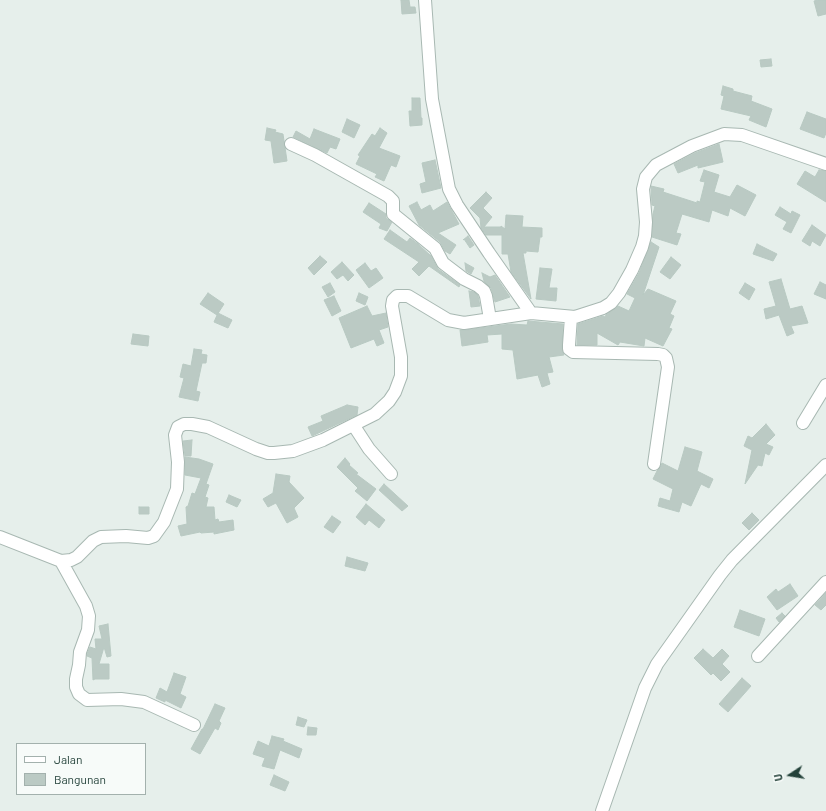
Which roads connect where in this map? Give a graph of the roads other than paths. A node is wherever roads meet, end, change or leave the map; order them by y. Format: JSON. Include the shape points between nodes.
{"nodes":[{"id":1,"x":425,"y":0,"type":"edge"},
{"id":2,"x":291,"y":144,"type":"dead end"},
{"id":3,"x":826,"y":164,"type":"edge"},
{"id":4,"x":531,"y":313,"type":"junction"},
{"id":5,"x":571,"y":317,"type":"junction"},
{"id":6,"x":490,"y":319,"type":"junction"},
{"id":7,"x":826,"y":385,"type":"edge"},
{"id":8,"x":803,"y":423,"type":"dead end"},
{"id":9,"x":354,"y":426,"type":"junction"},
{"id":10,"x":654,"y":464,"type":"dead end"},
{"id":11,"x":826,"y":465,"type":"edge"},
{"id":12,"x":391,"y":474,"type":"dead end"},
{"id":13,"x":0,"y":537,"type":"edge"},
{"id":14,"x":61,"y":561,"type":"junction"},
{"id":15,"x":826,"y":582,"type":"edge"},
{"id":16,"x":758,"y":656,"type":"dead end"},
{"id":17,"x":194,"y":725,"type":"dead end"},
{"id":18,"x":602,"y":811,"type":"edge"}],
"edges":[{"from":1,"to":4,"type":"street","via":[[432,99],[449,189],[457,205]]},
{"from":2,"to":6,"type":"street","via":[[388,196],[393,201],[393,214],[436,248],[443,263],[484,291]]},
{"from":3,"to":5,"type":"street","via":[[748,136],[729,134],[692,146],[665,160],[653,168],[644,181],[645,236],[638,257],[623,286],[615,298],[603,308]]},
{"from":4,"to":5,"type":"street"},
{"from":4,"to":6,"type":"street"},
{"from":5,"to":10,"type":"street","via":[[568,345],[573,352],[658,354],[666,358],[668,367]]},
{"from":6,"to":9,"type":"street","via":[[454,322],[408,296],[400,295],[395,298],[392,306],[401,358],[400,380],[395,392],[382,408]]},
{"from":7,"to":8,"type":"street"},
{"from":9,"to":12,"type":"street","via":[[369,449]]},
{"from":9,"to":14,"type":"street","via":[[293,451],[268,453],[208,427],[192,424],[181,426],[176,430],[175,439],[178,462],[177,489],[164,522],[154,536],[101,538],[93,541],[77,557]]},
{"from":11,"to":18,"type":"street","via":[[720,574],[657,664],[645,688]]},
{"from":13,"to":14,"type":"street"},
{"from":14,"to":17,"type":"street","via":[[89,616],[76,679],[79,694],[87,700],[121,699],[144,702]]},
{"from":15,"to":16,"type":"street"}]}
